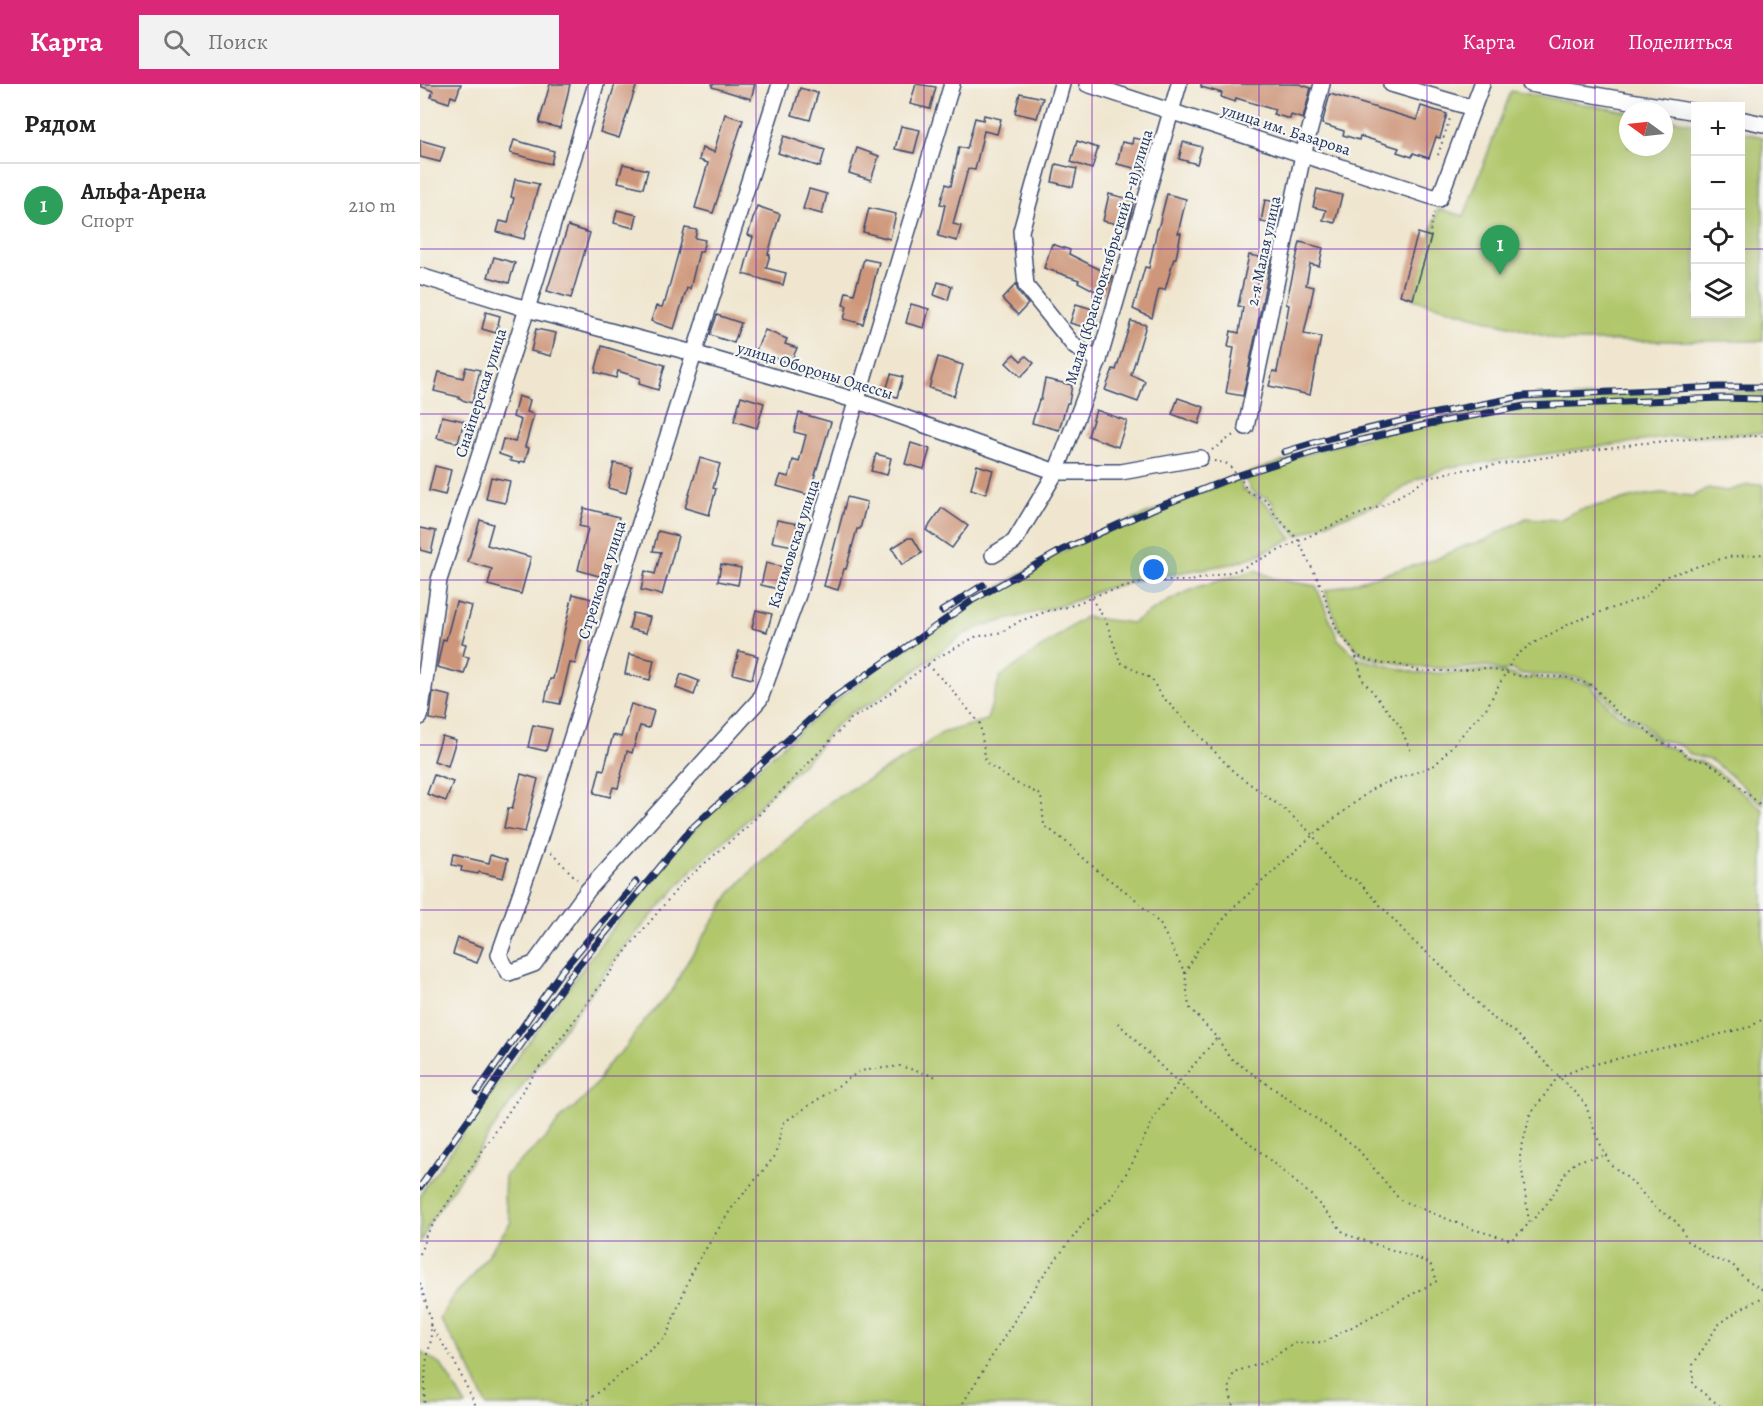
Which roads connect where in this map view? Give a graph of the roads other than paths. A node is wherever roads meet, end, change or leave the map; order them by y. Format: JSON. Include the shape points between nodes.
{"nodes":[{"id":1,"x":596,"y":84,"type":"edge"},
{"id":2,"x":780,"y":84,"type":"edge"},
{"id":3,"x":951,"y":84,"type":"edge"},
{"id":4,"x":1062,"y":84,"type":"edge"},
{"id":5,"x":1088,"y":84,"type":"edge"},
{"id":6,"x":1179,"y":84,"type":"edge"},
{"id":7,"x":1322,"y":84,"type":"edge"},
{"id":8,"x":1391,"y":84,"type":"edge"},
{"id":9,"x":1482,"y":84,"type":"edge"},
{"id":10,"x":1530,"y":84,"type":"edge"},
{"id":11,"x":1473,"y":108,"type":"junction"},
{"id":12,"x":1171,"y":111,"type":"junction"},
{"id":13,"x":1691,"y":111,"type":"edge"},
{"id":14,"x":1745,"y":120,"type":"edge"},
{"id":15,"x":1763,"y":124,"type":"edge"},
{"id":16,"x":1303,"y":155,"type":"junction"},
{"id":17,"x":420,"y":276,"type":"edge"},
{"id":18,"x":527,"y":309,"type":"junction"},
{"id":19,"x":693,"y":353,"type":"junction"},
{"id":20,"x":1099,"y":360,"type":"junction"},
{"id":21,"x":858,"y":401,"type":"junction"},
{"id":22,"x":1246,"y":427,"type":"road end"},
{"id":23,"x":1200,"y":458,"type":"road end"},
{"id":24,"x":1056,"y":472,"type":"junction"},
{"id":25,"x":993,"y":555,"type":"dead end"},
{"id":26,"x":420,"y":717,"type":"edge"},
{"id":27,"x":588,"y":890,"type":"joint"}],
"edges":[{"from":1,"to":18,"type":"street","name":"Снайперская улица"},
{"from":2,"to":19,"type":"street","name":"Стрелковая улица"},
{"from":3,"to":21,"type":"street","name":"Касимовская улица"},
{"from":4,"to":20,"type":"street","via":[[1021,231],[1026,286],[1075,347]]},
{"from":5,"to":12,"type":"street","name":"улица им. Базарова"},
{"from":6,"to":12,"type":"street","name":"Малая (Краснооктябрьский р-н) улица"},
{"from":7,"to":16,"type":"street","name":"2-я Малая улица"},
{"from":8,"to":11,"type":"street"},
{"from":9,"to":11,"type":"street"},
{"from":10,"to":13,"type":"street"},
{"from":11,"to":16,"type":"street","name":"улица им. Базарова","via":[[1439,199]]},
{"from":12,"to":16,"type":"street","name":"улица им. Базарова"},
{"from":12,"to":20,"type":"street","name":"Малая (Краснооктябрьский р-н) улица"},
{"from":14,"to":15,"type":"street"},
{"from":16,"to":22,"type":"street","name":"2-я Малая улица"},
{"from":17,"to":18,"type":"street","name":"улица Обороны Одессы"},
{"from":18,"to":19,"type":"street","name":"улица Обороны Одессы"},
{"from":18,"to":26,"type":"street","name":"Снайперская улица","via":[[439,580]]},
{"from":19,"to":21,"type":"street","name":"улица Обороны Одессы"},
{"from":19,"to":27,"type":"street","name":"Стрелковая улица","via":[[499,955],[509,973],[534,964]]},
{"from":20,"to":24,"type":"street","name":"Малая (Краснооктябрьский р-н) улица"},
{"from":21,"to":24,"type":"street","name":"улица Обороны Одессы"},
{"from":21,"to":27,"type":"street","name":"Касимовская улица","via":[[798,595],[760,699]]},
{"from":23,"to":24,"type":"street","name":"улица Обороны Одессы","via":[[1121,472]]},
{"from":24,"to":25,"type":"street","name":"Малая (Краснооктябрьский р-н) улица","via":[[1014,542]]}]}
